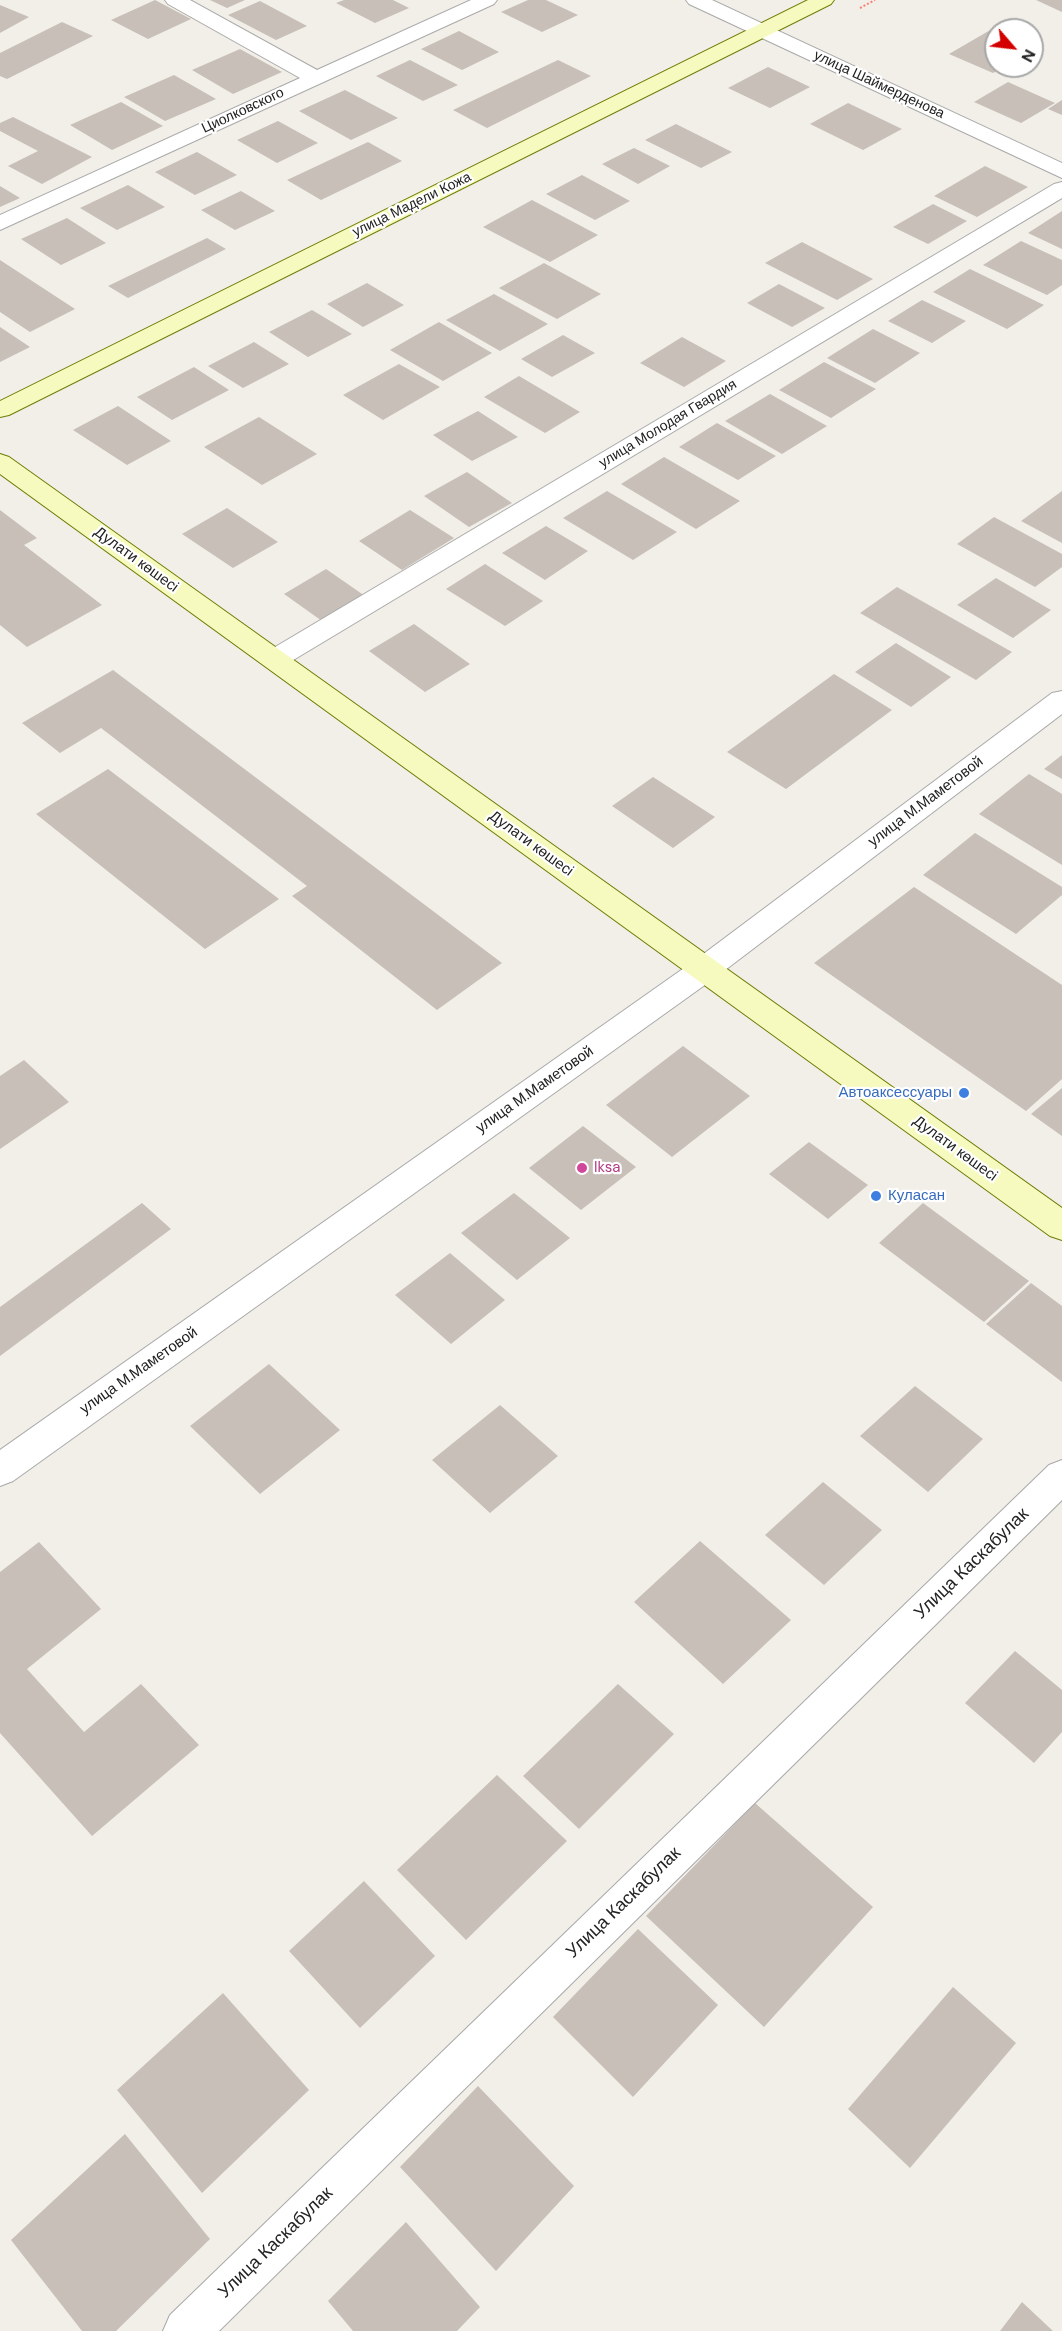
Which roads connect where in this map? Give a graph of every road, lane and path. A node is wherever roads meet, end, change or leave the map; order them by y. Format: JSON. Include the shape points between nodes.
{"nodes":[{"id":1,"x":175,"y":0,"type":"edge"},
{"id":2,"x":487,"y":0,"type":"edge"},
{"id":3,"x":696,"y":0,"type":"edge"},
{"id":4,"x":824,"y":0,"type":"edge"},
{"id":5,"x":762,"y":31,"type":"junction"},
{"id":6,"x":316,"y":78,"type":"junction"},
{"id":7,"x":1062,"y":171,"type":"edge"},
{"id":8,"x":1062,"y":189,"type":"edge"},
{"id":9,"x":0,"y":223,"type":"edge"},
{"id":10,"x":0,"y":410,"type":"edge"},
{"id":11,"x":0,"y":462,"type":"edge"},
{"id":12,"x":275,"y":659,"type":"junction"},
{"id":13,"x":1062,"y":700,"type":"edge"},
{"id":14,"x":705,"y":969,"type":"junction"},
{"id":15,"x":1062,"y":1226,"type":"edge"},
{"id":16,"x":0,"y":1470,"type":"edge"},
{"id":17,"x":1062,"y":1476,"type":"edge"},
{"id":18,"x":186,"y":2331,"type":"edge"}],
"edges":[{"from":1,"to":6,"type":"street"},
{"from":2,"to":6,"type":"street","name":"Циолковского"},
{"from":3,"to":5,"type":"street","name":"улица Шаймерденова"},
{"from":4,"to":5,"type":"main road","name":"улица Мадели Кожа"},
{"from":5,"to":7,"type":"street","name":"улица Шаймерденова"},
{"from":5,"to":10,"type":"main road","name":"улица Мадели Кожа"},
{"from":6,"to":9,"type":"street","name":"Циолковского"},
{"from":8,"to":12,"type":"street","name":"улица Молодая Гвардия"},
{"from":11,"to":12,"type":"main road","name":"Дулати көшесі"},
{"from":12,"to":14,"type":"main road","name":"Дулати көшесі"},
{"from":13,"to":14,"type":"street","name":"улица М.Маметовой"},
{"from":14,"to":15,"type":"main road","name":"Дулати көшесі"},
{"from":14,"to":16,"type":"street","name":"улица М.Маметовой"},
{"from":17,"to":18,"type":"street","name":"Улица Каскабулак"}]}
